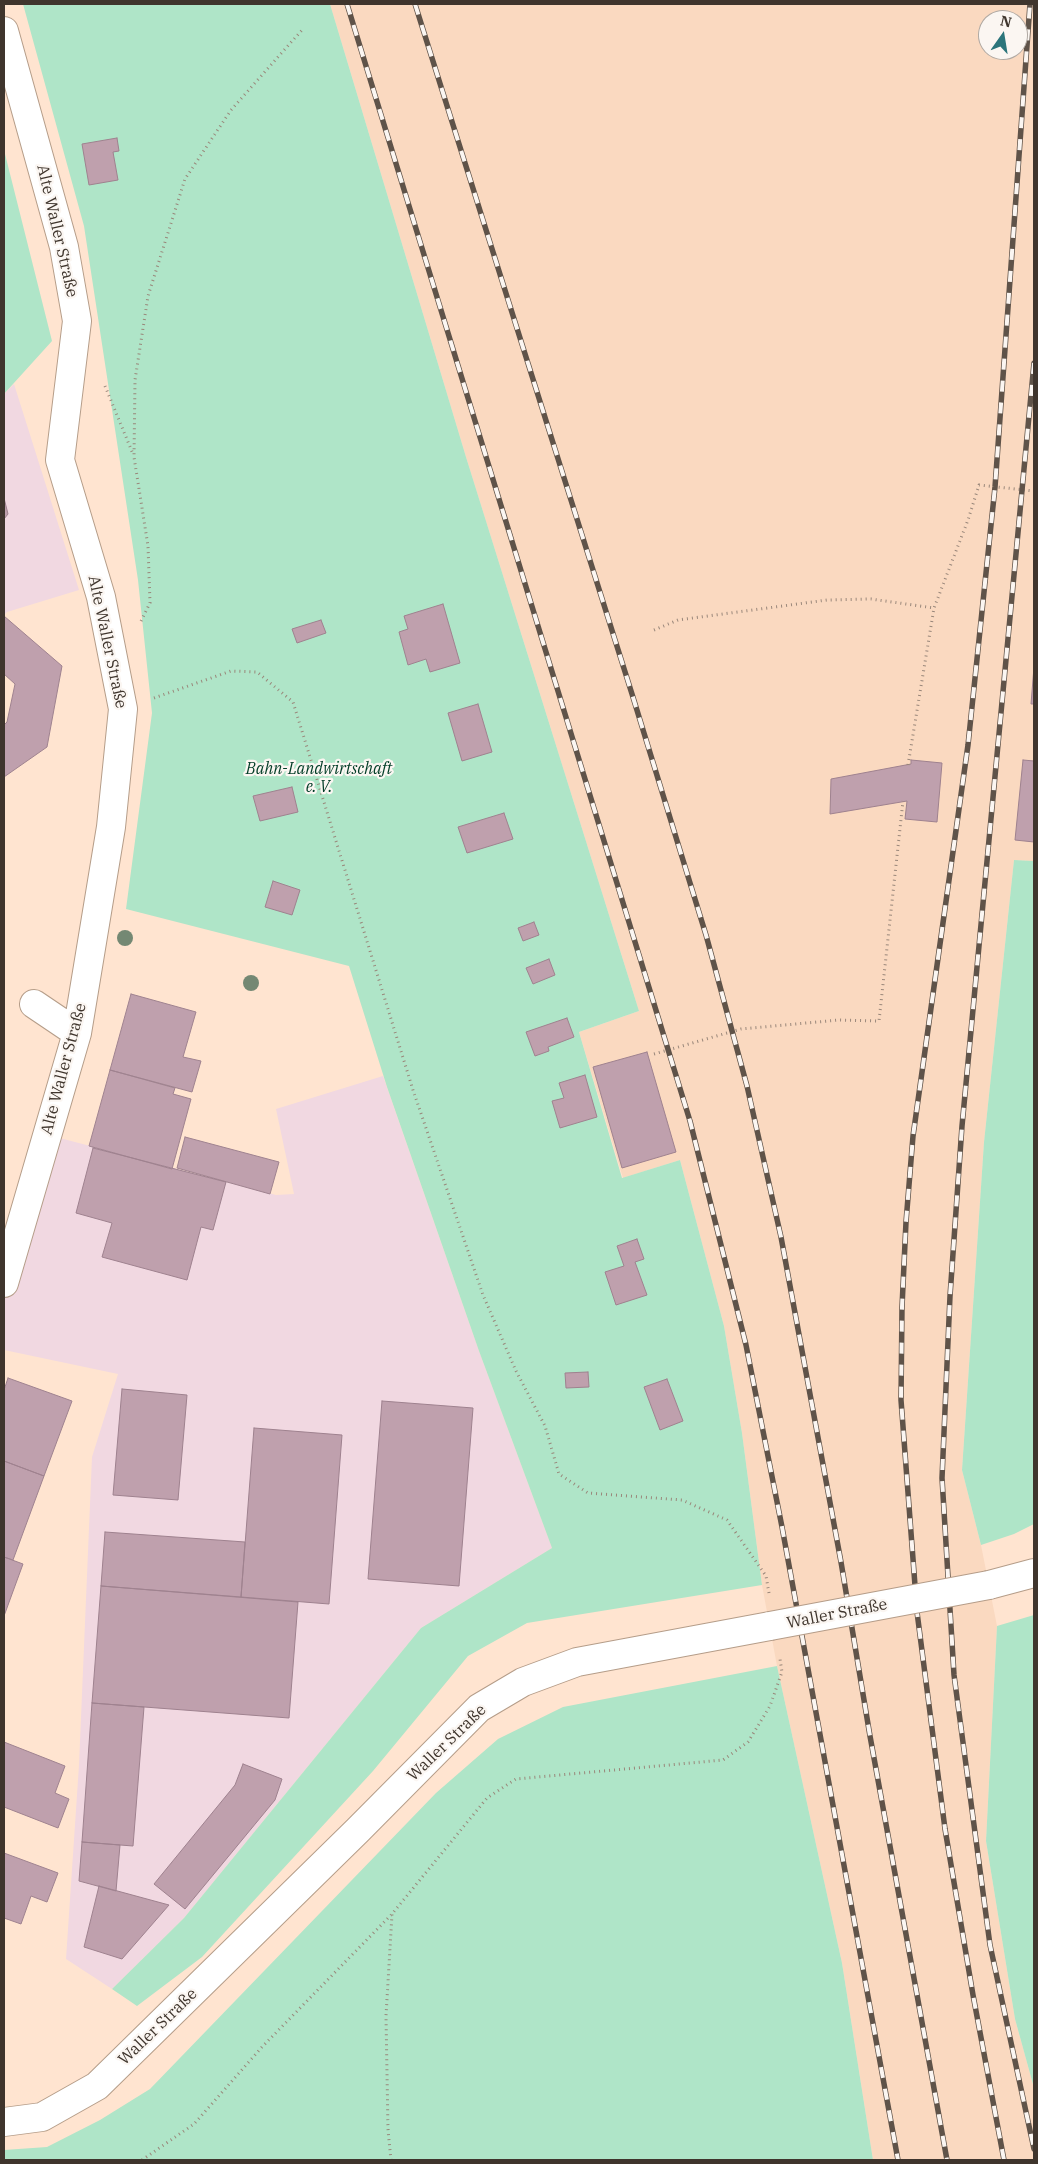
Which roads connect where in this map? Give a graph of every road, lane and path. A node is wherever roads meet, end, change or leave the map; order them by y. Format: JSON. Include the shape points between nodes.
{"nodes":[{"id":1,"x":302,"y":30,"type":"dead end"},
{"id":2,"x":4,"y":31,"type":"edge"},
{"id":3,"x":104,"y":385,"type":"dead end"},
{"id":4,"x":134,"y":457,"type":"junction"},
{"id":5,"x":1034,"y":491,"type":"edge"},
{"id":6,"x":934,"y":608,"type":"junction"},
{"id":7,"x":654,"y":630,"type":"dead end"},
{"id":8,"x":116,"y":674,"type":"junction"},
{"id":9,"x":123,"y":709,"type":"junction"},
{"id":10,"x":908,"y":764,"type":"dead end"},
{"id":11,"x":903,"y":801,"type":"dead end"},
{"id":12,"x":34,"y":1004,"type":"dead end"},
{"id":13,"x":77,"y":1033,"type":"junction"},
{"id":14,"x":654,"y":1054,"type":"dead end"},
{"id":15,"x":4,"y":1283,"type":"edge"},
{"id":16,"x":1034,"y":1573,"type":"edge"},
{"id":17,"x":769,"y":1595,"type":"dead end"},
{"id":18,"x":779,"y":1653,"type":"dead end"},
{"id":19,"x":392,"y":1914,"type":"junction"},
{"id":20,"x":4,"y":2122,"type":"edge"},
{"id":21,"x":142,"y":2160,"type":"edge"},
{"id":22,"x":391,"y":2160,"type":"edge"}],
"edges":[{"from":1,"to":4,"type":"path","via":[[231,110],[185,179],[148,296],[135,380]]},
{"from":2,"to":8,"type":"street","name":"Alte Waller Straße","via":[[64,247],[77,321],[60,460],[101,597]]},
{"from":3,"to":4,"type":"path"},
{"from":4,"to":8,"type":"path","via":[[148,546],[150,603]]},
{"from":5,"to":6,"type":"path","via":[[979,485]]},
{"from":6,"to":7,"type":"path","via":[[871,599],[826,600],[678,620]]},
{"from":6,"to":10,"type":"path"},
{"from":8,"to":9,"type":"street","name":"Alte Waller Straße"},
{"from":9,"to":13,"type":"street","name":"Alte Waller Straße","via":[[111,827]]},
{"from":9,"to":17,"type":"path","via":[[231,671],[257,672],[292,702],[416,1099],[483,1294],[516,1371],[545,1426],[559,1474],[588,1494],[682,1500],[727,1520],[766,1576]]},
{"from":11,"to":14,"type":"path","via":[[879,1021],[839,1020],[740,1029]]},
{"from":12,"to":13,"type":"street"},
{"from":13,"to":15,"type":"street","name":"Alte Waller Straße"},
{"from":16,"to":20,"type":"street","name":"Waller Straße","bridge":true,"via":[[989,1585],[577,1662],[522,1682],[479,1708],[97,2086],[42,2117]]},
{"from":18,"to":19,"type":"path","via":[[782,1672],[770,1706],[748,1742],[723,1760],[516,1778],[487,1798]]},
{"from":19,"to":21,"type":"path","via":[[262,2048],[194,2124]]},
{"from":19,"to":22,"type":"path","via":[[386,2016]]}]}
